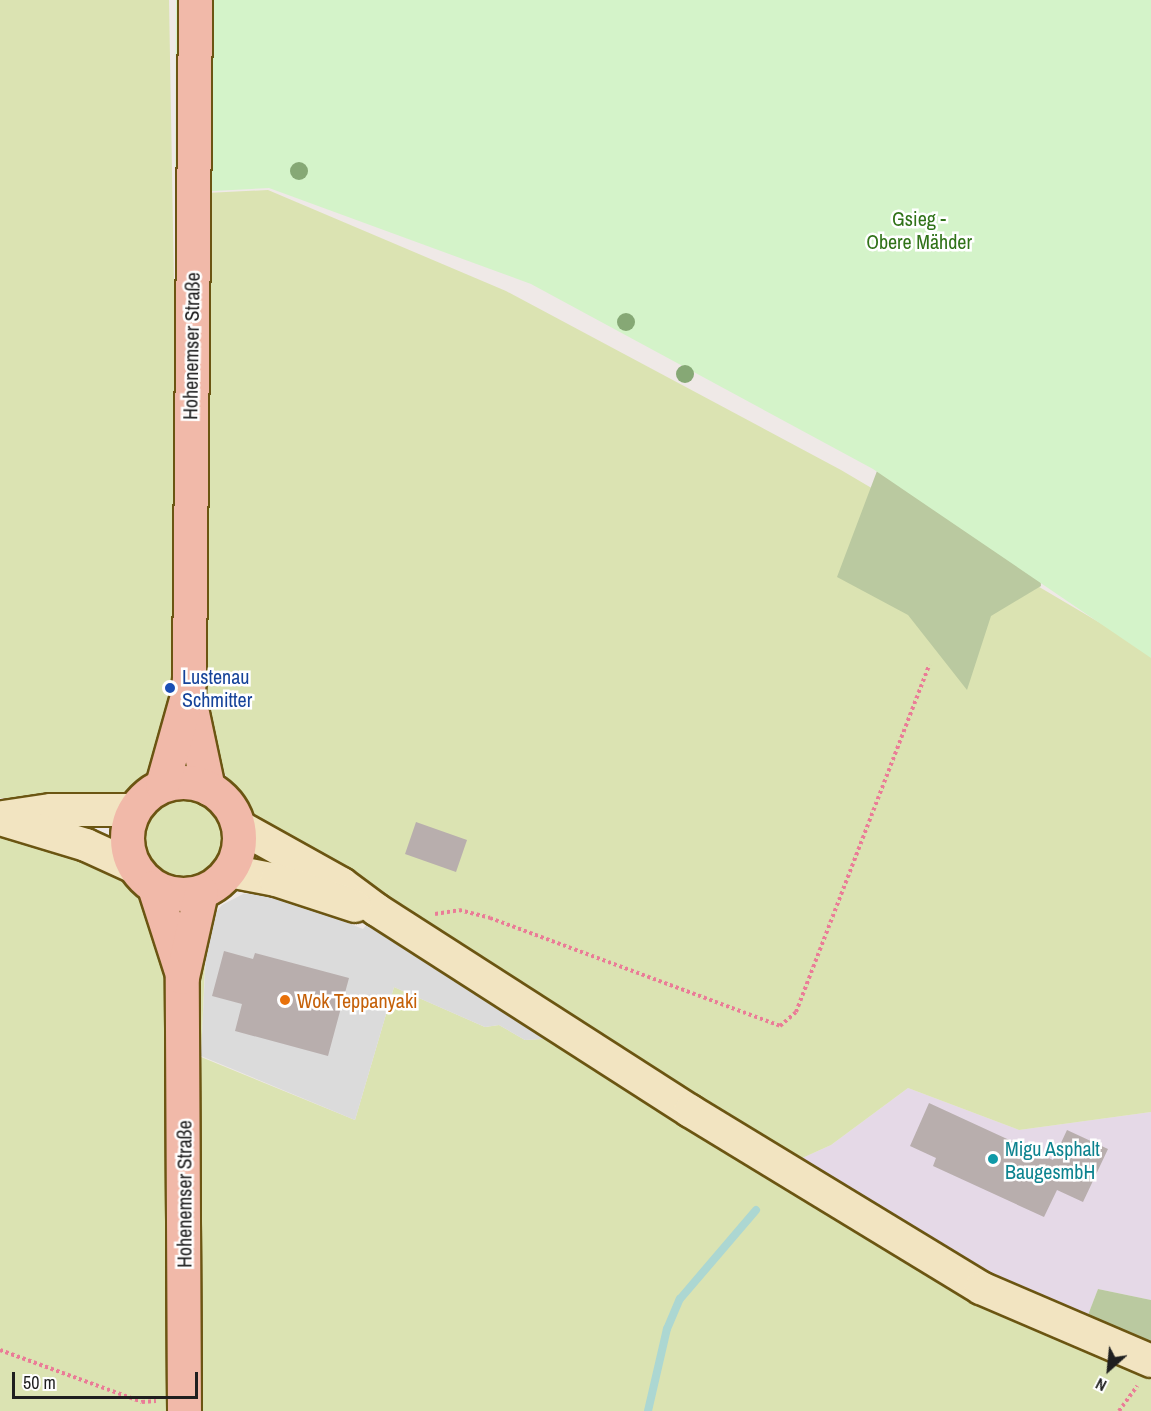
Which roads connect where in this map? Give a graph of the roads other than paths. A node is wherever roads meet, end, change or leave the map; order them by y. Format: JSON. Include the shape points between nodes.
{"nodes":[{"id":1,"x":195,"y":0,"type":"edge"},
{"id":2,"x":188,"y":692,"type":"junction"},
{"id":3,"x":162,"y":785,"type":"junction"},
{"id":4,"x":208,"y":788,"type":"junction"},
{"id":5,"x":133,"y":810,"type":"junction"},
{"id":6,"x":0,"y":818,"type":"edge"},
{"id":7,"x":238,"y":826,"type":"junction"},
{"id":8,"x":229,"y":871,"type":"junction"},
{"id":9,"x":144,"y":877,"type":"junction"},
{"id":10,"x":201,"y":892,"type":"junction"},
{"id":11,"x":377,"y":910,"type":"junction"},
{"id":12,"x":182,"y":976,"type":"junction"},
{"id":13,"x":1147,"y":1370,"type":"edge"},
{"id":14,"x":184,"y":1406,"type":"edge"}],
"edges":[{"from":1,"to":2,"type":"main road","name":"Hohenemser Straße"},
{"from":2,"to":3,"type":"main road","name":"Hohenemser Straße"},
{"from":2,"to":4,"type":"main road","name":"Hohenemser Straße"},
{"from":3,"to":4,"type":"main road","via":[[185,782]]},
{"from":3,"to":5,"type":"main road"},
{"from":4,"to":7,"type":"main road","via":[[232,810]]},
{"from":5,"to":6,"type":"main road","via":[[51,810]]},
{"from":5,"to":9,"type":"main road","via":[[127,829],[127,849]]},
{"from":6,"to":9,"type":"main road","via":[[86,845]]},
{"from":7,"to":8,"type":"main road","via":[[236,858]]},
{"from":7,"to":11,"type":"main road","via":[[342,884]]},
{"from":8,"to":10,"type":"main road"},
{"from":8,"to":11,"type":"main road","via":[[276,880],[334,901]]},
{"from":9,"to":10,"type":"main road","via":[[177,895]]},
{"from":9,"to":12,"type":"main road","name":"Hohenemser Straße"},
{"from":10,"to":12,"type":"main road","name":"Hohenemser Straße"},
{"from":11,"to":13,"type":"main road","via":[[690,1111],[981,1288]]},
{"from":12,"to":14,"type":"main road","name":"Hohenemser Straße"}]}
